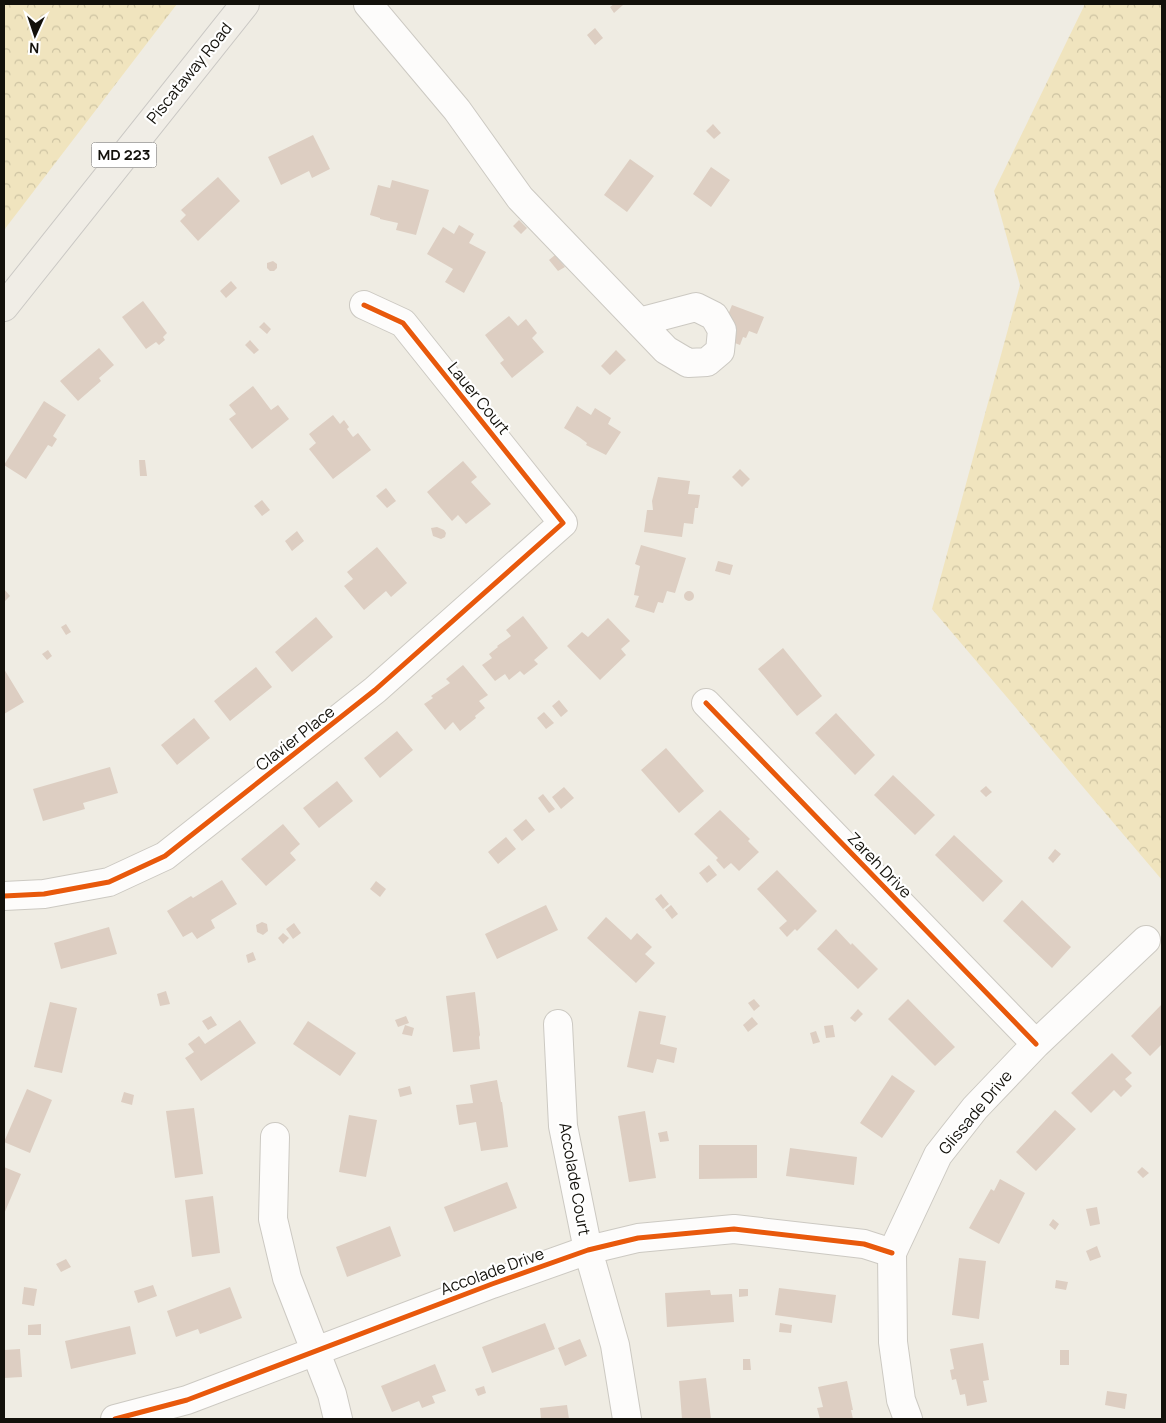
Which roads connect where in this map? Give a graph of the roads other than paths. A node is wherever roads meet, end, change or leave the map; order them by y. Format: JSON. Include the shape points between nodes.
{"nodes":[{"id":1,"x":244,"y":4,"type":"edge"},
{"id":2,"x":368,"y":4,"type":"edge"},
{"id":3,"x":364,"y":305,"type":"dead end"},
{"id":4,"x":4,"y":307,"type":"edge"},
{"id":5,"x":640,"y":322,"type":"dead end"},
{"id":6,"x":563,"y":523,"type":"joint"},
{"id":7,"x":706,"y":703,"type":"dead end"},
{"id":8,"x":4,"y":896,"type":"edge"},
{"id":9,"x":1146,"y":940,"type":"dead end"},
{"id":10,"x":558,"y":1024,"type":"dead end"},
{"id":11,"x":1036,"y":1044,"type":"junction"},
{"id":12,"x":275,"y":1137,"type":"dead end"},
{"id":13,"x":588,"y":1250,"type":"junction"},
{"id":14,"x":892,"y":1253,"type":"junction"},
{"id":15,"x":315,"y":1351,"type":"junction"},
{"id":16,"x":114,"y":1419,"type":"edge"},
{"id":17,"x":338,"y":1419,"type":"edge"},
{"id":18,"x":626,"y":1419,"type":"edge"},
{"id":19,"x":908,"y":1419,"type":"edge"}],
"edges":[{"from":1,"to":4,"type":"main road","name":"Piscataway Road","number":"MD 223"},
{"from":2,"to":5,"type":"street","via":[[457,110],[520,198]]},
{"from":3,"to":6,"type":"street","name":"Lauer Court","via":[[403,323]]},
{"from":6,"to":8,"type":"street","name":"Clavier Place","via":[[375,690],[165,856],[109,882],[44,894]]},
{"from":7,"to":11,"type":"street","name":"Zareh Drive"},
{"from":9,"to":11,"type":"street","name":"Glissade Drive"},
{"from":10,"to":13,"type":"street","name":"Accolade Court","via":[[564,1126]]},
{"from":11,"to":14,"type":"street","name":"Glissade Drive","via":[[975,1108],[938,1155]]},
{"from":12,"to":15,"type":"street","via":[[273,1219],[287,1278]]},
{"from":13,"to":14,"type":"street","name":"Accolade Drive","via":[[638,1238],[734,1229],[864,1244]]},
{"from":13,"to":15,"type":"street","name":"Accolade Drive"},
{"from":13,"to":18,"type":"street","name":"Accolade Court","via":[[614,1345]]},
{"from":14,"to":19,"type":"street","name":"Glissade Drive","via":[[893,1342],[901,1400]]},
{"from":15,"to":16,"type":"street","name":"Accolade Drive","via":[[187,1400]]},
{"from":15,"to":17,"type":"street"}]}
